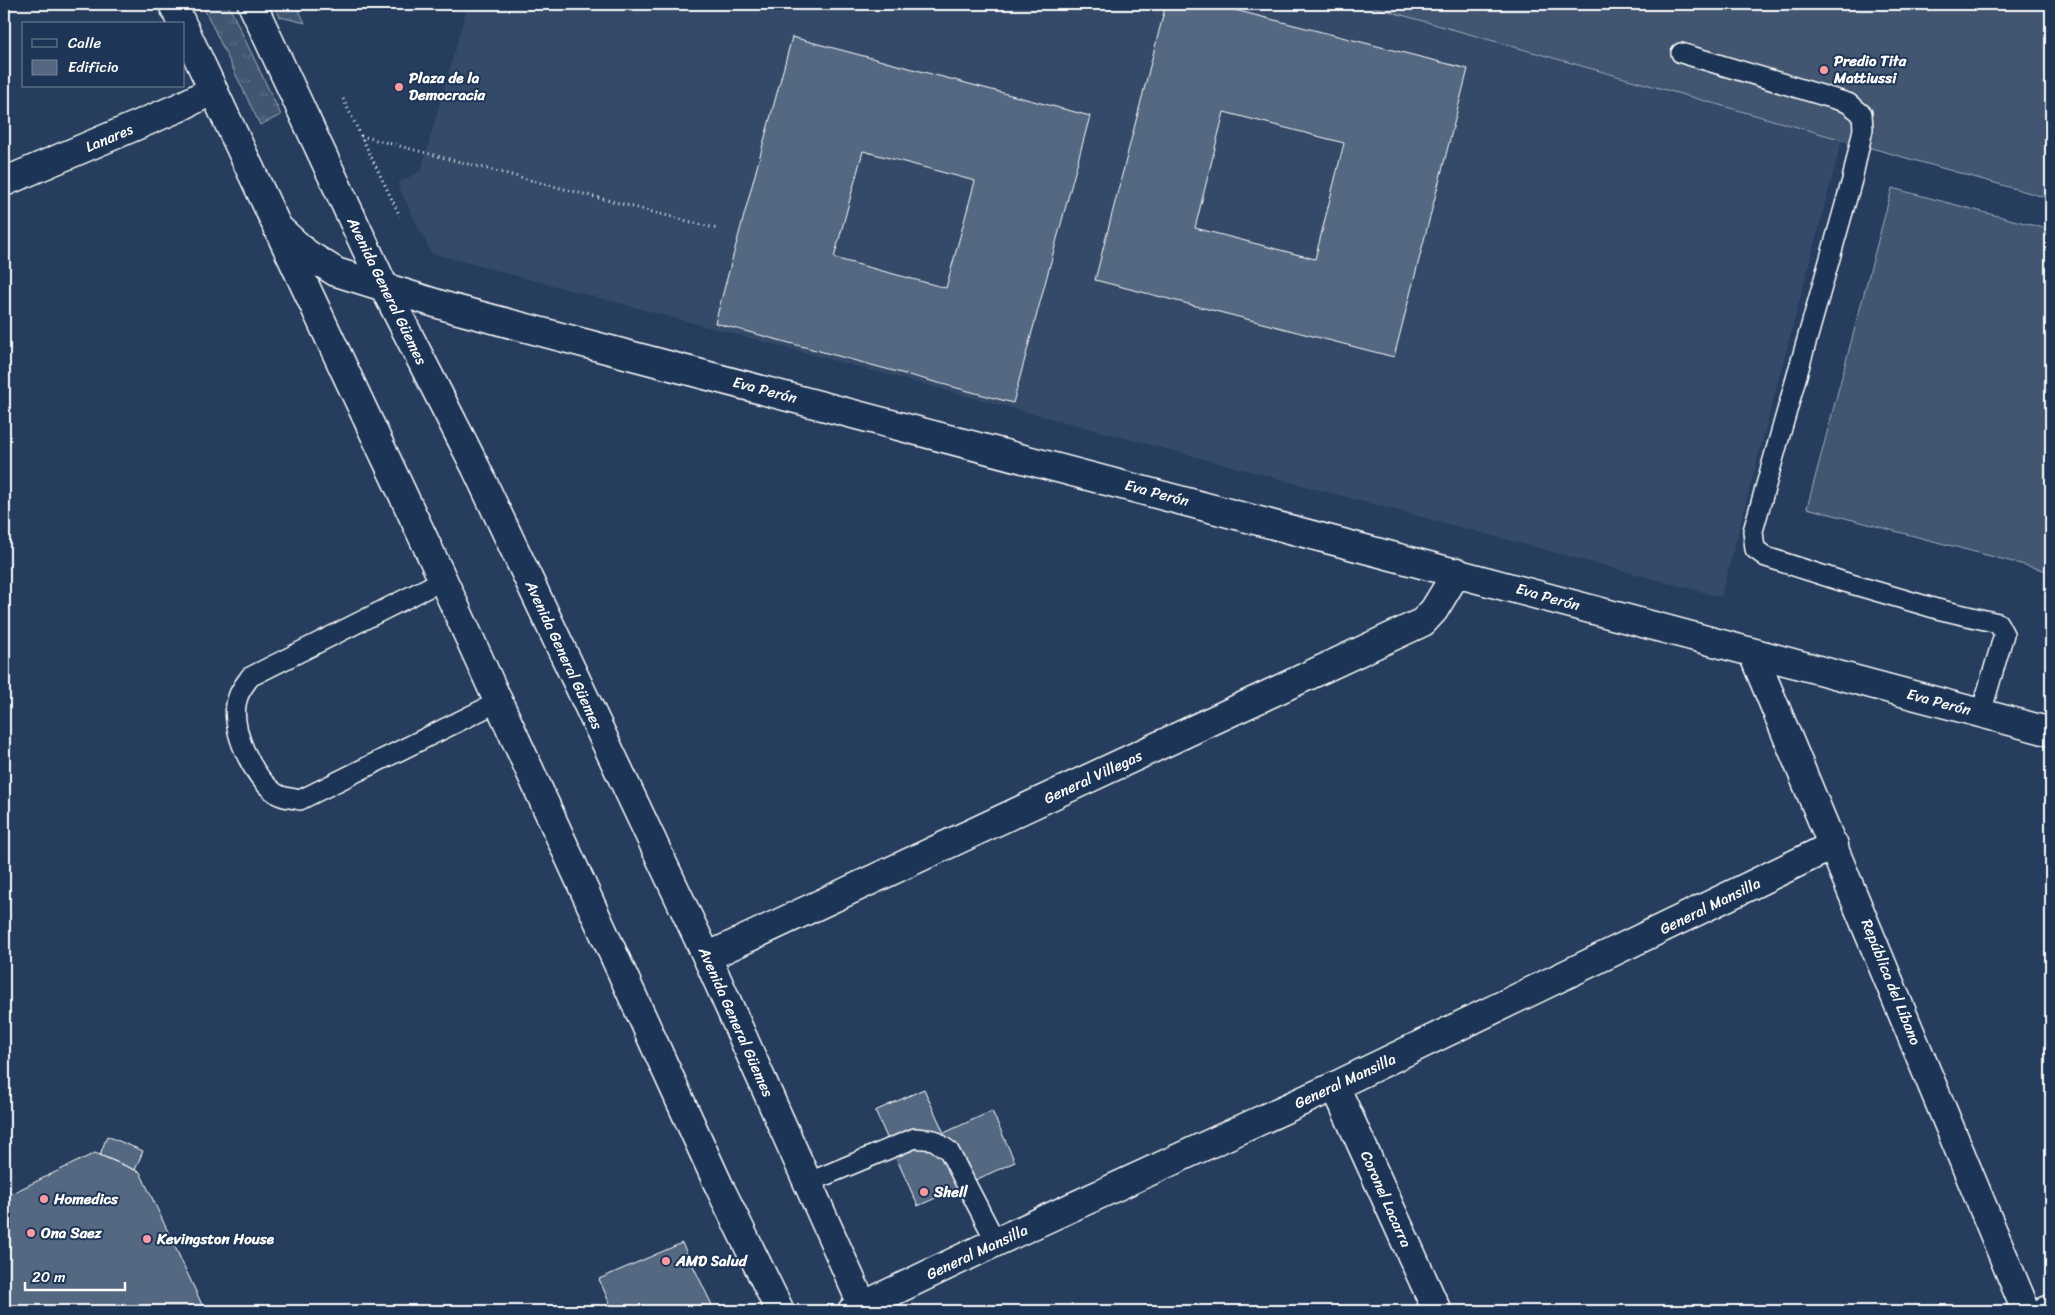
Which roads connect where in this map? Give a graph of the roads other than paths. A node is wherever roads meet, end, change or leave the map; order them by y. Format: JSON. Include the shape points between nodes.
{"nodes":[{"id":1,"x":173,"y":4,"type":"edge"},
{"id":2,"x":252,"y":4,"type":"edge"},
{"id":3,"x":181,"y":22,"type":"edge"},
{"id":4,"x":185,"y":30,"type":"edge"},
{"id":5,"x":1681,"y":53,"type":"dead end"},
{"id":6,"x":212,"y":90,"type":"junction"},
{"id":7,"x":4,"y":182,"type":"edge"},
{"id":8,"x":276,"y":226,"type":"junction"},
{"id":9,"x":385,"y":289,"type":"junction"},
{"id":10,"x":1457,"y":572,"type":"junction"},
{"id":11,"x":443,"y":580,"type":"junction"},
{"id":12,"x":1753,"y":654,"type":"junction"},
{"id":13,"x":498,"y":702,"type":"junction"},
{"id":14,"x":1981,"y":713,"type":"junction"},
{"id":15,"x":2051,"y":732,"type":"edge"},
{"id":16,"x":1834,"y":845,"type":"junction"},
{"id":17,"x":707,"y":957,"type":"junction"},
{"id":18,"x":1335,"y":1086,"type":"junction"},
{"id":19,"x":807,"y":1183,"type":"junction"},
{"id":20,"x":996,"y":1242,"type":"junction"},
{"id":21,"x":2051,"y":1309,"type":"edge"},
{"id":22,"x":860,"y":1310,"type":"edge"},
{"id":23,"x":780,"y":1311,"type":"edge"},
{"id":24,"x":1437,"y":1311,"type":"edge"},
{"id":25,"x":2026,"y":1311,"type":"edge"},
{"id":26,"x":2046,"y":1311,"type":"edge"}],
"edges":[{"from":1,"to":3,"type":"street"},
{"from":2,"to":9,"type":"street","name":"Avenida General Güemes"},
{"from":4,"to":6,"type":"street"},
{"from":5,"to":14,"type":"lane","via":[[1848,103],[1862,114],[1863,129],[1852,180],[1753,531],[1755,549],[1766,557],[1832,578],[1998,623],[2004,634]]},
{"from":6,"to":7,"type":"street","name":"Lanares","via":[[180,107]]},
{"from":6,"to":8,"type":"street"},
{"from":8,"to":9,"type":"street","name":"Eva Perón","via":[[306,254],[336,272]]},
{"from":8,"to":11,"type":"street"},
{"from":9,"to":10,"type":"street","name":"Eva Perón"},
{"from":9,"to":17,"type":"street","name":"Avenida General Güemes","via":[[476,468]]},
{"from":10,"to":12,"type":"street","name":"Eva Perón"},
{"from":10,"to":17,"type":"street","name":"General Villegas","via":[[1423,622]]},
{"from":11,"to":13,"type":"street"},
{"from":11,"to":13,"type":"lane","via":[[250,677],[237,698],[236,722],[244,752],[260,778],[277,795],[300,800]]},
{"from":12,"to":14,"type":"street","name":"Eva Perón"},
{"from":12,"to":16,"type":"street","name":"República del Líbano"},
{"from":13,"to":23,"type":"street","via":[[719,1186]]},
{"from":14,"to":15,"type":"street","name":"Eva Perón"},
{"from":16,"to":18,"type":"street","name":"General Mansilla"},
{"from":16,"to":25,"type":"street","name":"República del Líbano"},
{"from":17,"to":19,"type":"street","name":"Avenida General Güemes"},
{"from":18,"to":20,"type":"street","name":"General Mansilla"},
{"from":18,"to":24,"type":"street","name":"Coronel Lacarra"},
{"from":19,"to":20,"type":"lane","via":[[915,1138],[934,1140],[949,1152]]},
{"from":19,"to":22,"type":"street","name":"Avenida General Güemes"},
{"from":20,"to":22,"type":"street","name":"General Mansilla"},
{"from":21,"to":26,"type":"street"}]}
